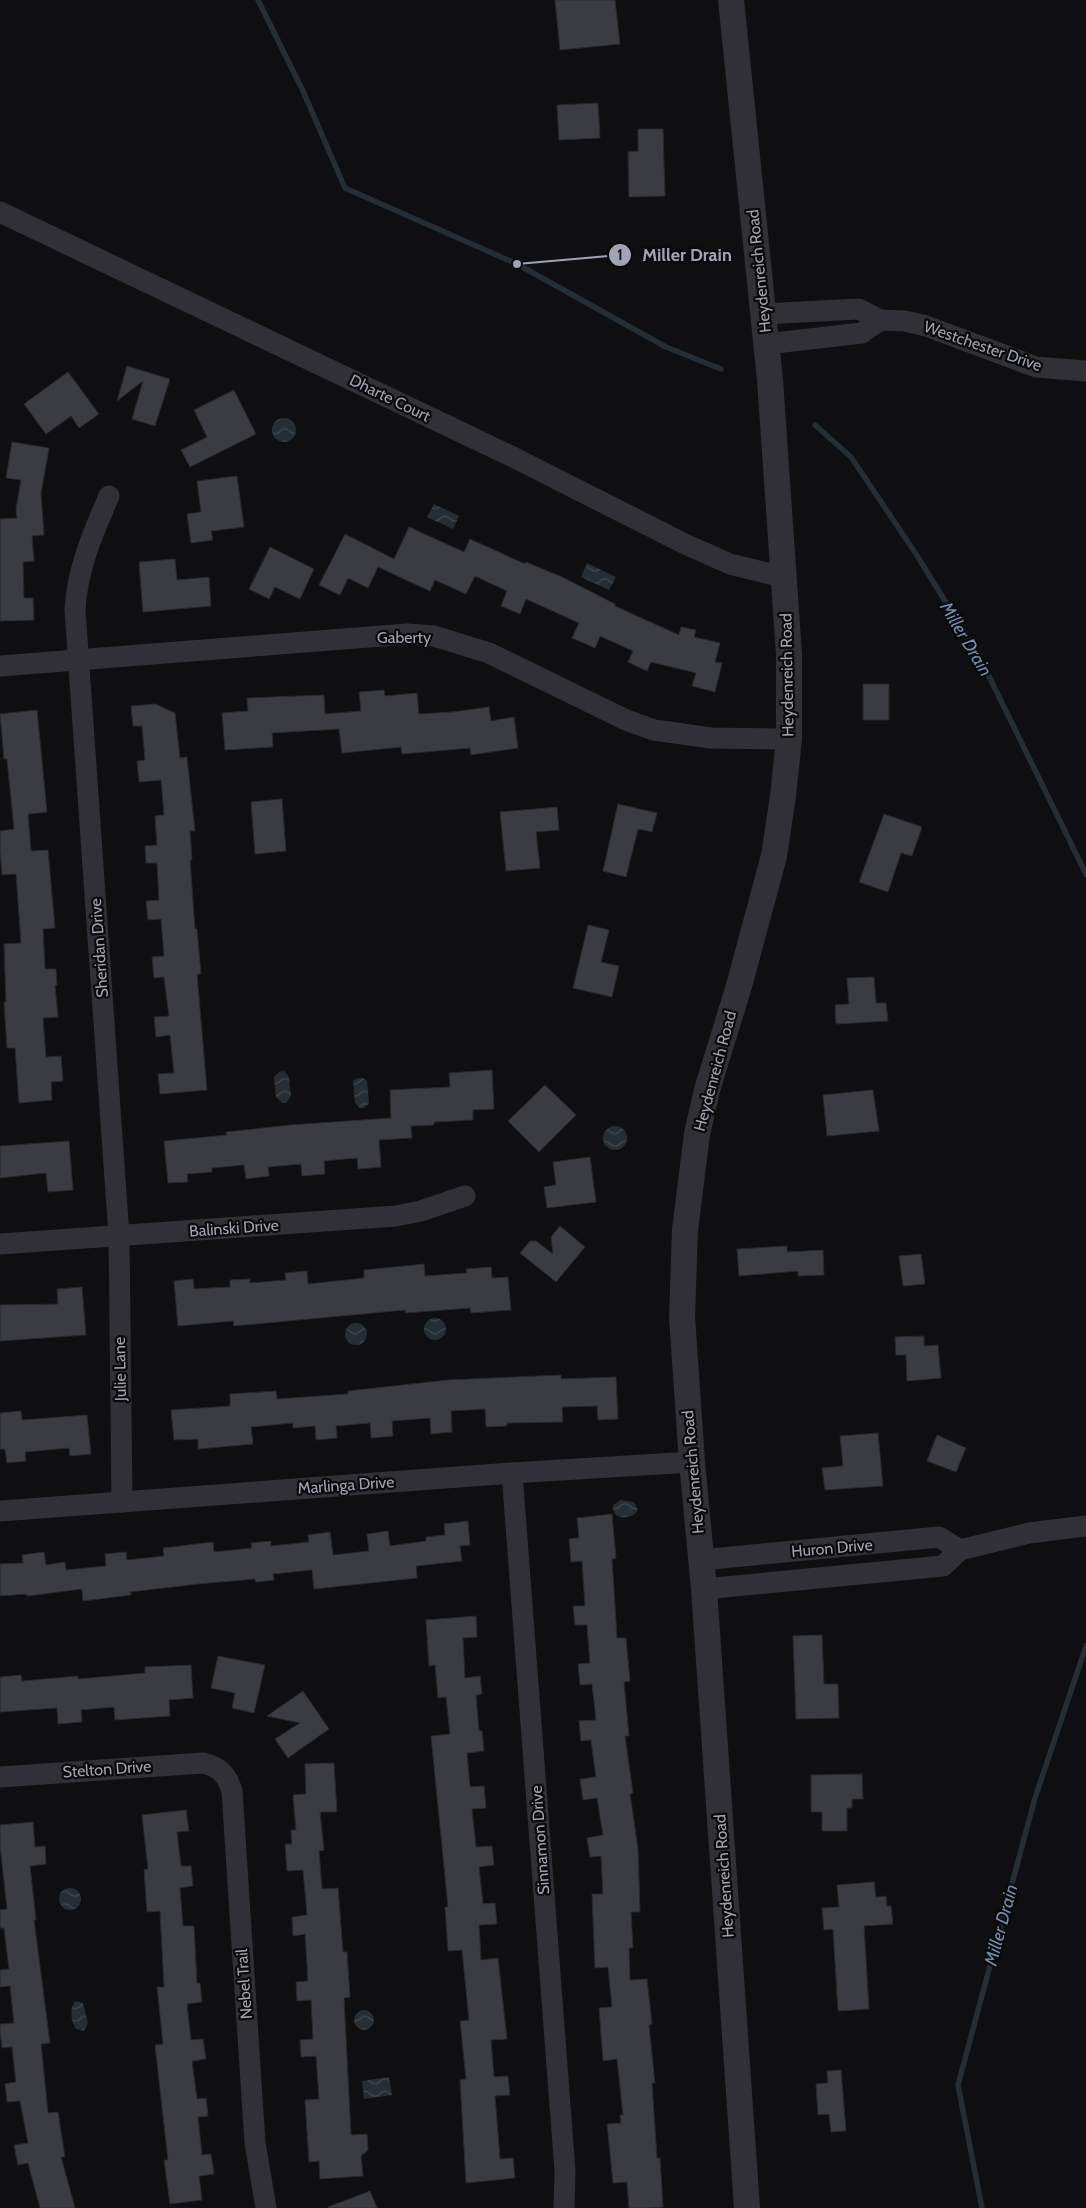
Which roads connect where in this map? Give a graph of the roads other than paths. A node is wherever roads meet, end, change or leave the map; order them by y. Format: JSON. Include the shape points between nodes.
{"nodes":[{"id":1,"x":731,"y":0,"type":"edge"},
{"id":2,"x":0,"y":212,"type":"edge"},
{"id":3,"x":821,"y":311,"type":"junction"},
{"id":4,"x":763,"y":314,"type":"junction"},
{"id":5,"x":880,"y":320,"type":"junction"},
{"id":6,"x":824,"y":338,"type":"junction"},
{"id":7,"x":766,"y":344,"type":"junction"},
{"id":8,"x":1086,"y":372,"type":"edge"},
{"id":9,"x":108,"y":496,"type":"dead end"},
{"id":10,"x":783,"y":577,"type":"junction"},
{"id":11,"x":78,"y":661,"type":"junction"},
{"id":12,"x":0,"y":666,"type":"edge"},
{"id":13,"x":789,"y":739,"type":"junction"},
{"id":14,"x":465,"y":1196,"type":"dead end"},
{"id":15,"x":119,"y":1236,"type":"junction"},
{"id":16,"x":0,"y":1244,"type":"edge"},
{"id":17,"x":692,"y":1462,"type":"junction"},
{"id":18,"x":512,"y":1473,"type":"junction"},
{"id":19,"x":122,"y":1502,"type":"junction"},
{"id":20,"x":0,"y":1511,"type":"edge"},
{"id":21,"x":1086,"y":1526,"type":"edge"},
{"id":22,"x":869,"y":1545,"type":"junction"},
{"id":23,"x":960,"y":1550,"type":"junction"},
{"id":24,"x":701,"y":1560,"type":"junction"},
{"id":25,"x":872,"y":1574,"type":"junction"},
{"id":26,"x":704,"y":1589,"type":"junction"},
{"id":27,"x":214,"y":1766,"type":"joint"},
{"id":28,"x":0,"y":1777,"type":"edge"},
{"id":29,"x":266,"y":2208,"type":"edge"},
{"id":30,"x":564,"y":2208,"type":"edge"},
{"id":31,"x":747,"y":2208,"type":"edge"}],
"edges":[{"from":1,"to":4,"type":"street","name":"Heydenreich Road"},
{"from":2,"to":10,"type":"street","name":"Dharte Court","via":[[504,453],[686,544],[730,564]]},
{"from":3,"to":4,"type":"street","name":"Westchester Drive"},
{"from":3,"to":5,"type":"street","name":"Westchester Drive","via":[[858,309]]},
{"from":3,"to":6,"type":"street"},
{"from":4,"to":7,"type":"street","name":"Heydenreich Road"},
{"from":5,"to":6,"type":"street","via":[[862,333]]},
{"from":5,"to":8,"type":"street","name":"Westchester Drive","via":[[926,326],[1036,367]]},
{"from":6,"to":7,"type":"street"},
{"from":7,"to":10,"type":"street","name":"Heydenreich Road"},
{"from":9,"to":11,"type":"street","name":"Sheridan Drive","via":[[77,581]]},
{"from":10,"to":13,"type":"street","name":"Heydenreich Road","via":[[789,654]]},
{"from":11,"to":12,"type":"street","name":"Gaberty"},
{"from":11,"to":13,"type":"street","name":"Gaberty","via":[[407,634],[434,636],[488,653],[626,720],[654,730],[712,738]]},
{"from":11,"to":15,"type":"street","name":"Sheridan Drive"},
{"from":13,"to":17,"type":"street","name":"Heydenreich Road","via":[[774,856],[707,1090],[694,1158],[685,1230],[682,1317]]},
{"from":14,"to":15,"type":"street","name":"Balinski Drive","via":[[396,1216]]},
{"from":15,"to":16,"type":"street","name":"Balinski Drive"},
{"from":15,"to":19,"type":"street","name":"Julie Lane"},
{"from":17,"to":18,"type":"street","name":"Marlinga Drive"},
{"from":17,"to":24,"type":"street","name":"Heydenreich Road"},
{"from":18,"to":19,"type":"street","name":"Marlinga Drive"},
{"from":18,"to":30,"type":"street","name":"Sinnamon Drive","via":[[565,2171]]},
{"from":19,"to":20,"type":"street","name":"Marlinga Drive"},
{"from":21,"to":23,"type":"street","name":"Huron Drive","via":[[1029,1533]]},
{"from":22,"to":23,"type":"street","name":"Huron Drive","via":[[939,1538]]},
{"from":22,"to":24,"type":"street","name":"Huron Drive"},
{"from":22,"to":25,"type":"street"},
{"from":23,"to":25,"type":"street","name":"Huron Drive","via":[[943,1566]]},
{"from":24,"to":26,"type":"street","name":"Heydenreich Road"},
{"from":25,"to":26,"type":"street","name":"Huron Drive"},
{"from":26,"to":31,"type":"street","name":"Heydenreich Road"},
{"from":27,"to":28,"type":"street","name":"Stelton Drive","via":[[192,1763]]},
{"from":27,"to":29,"type":"street","name":"Nebel Trail","via":[[222,1771],[232,1791],[255,2143]]}]}
